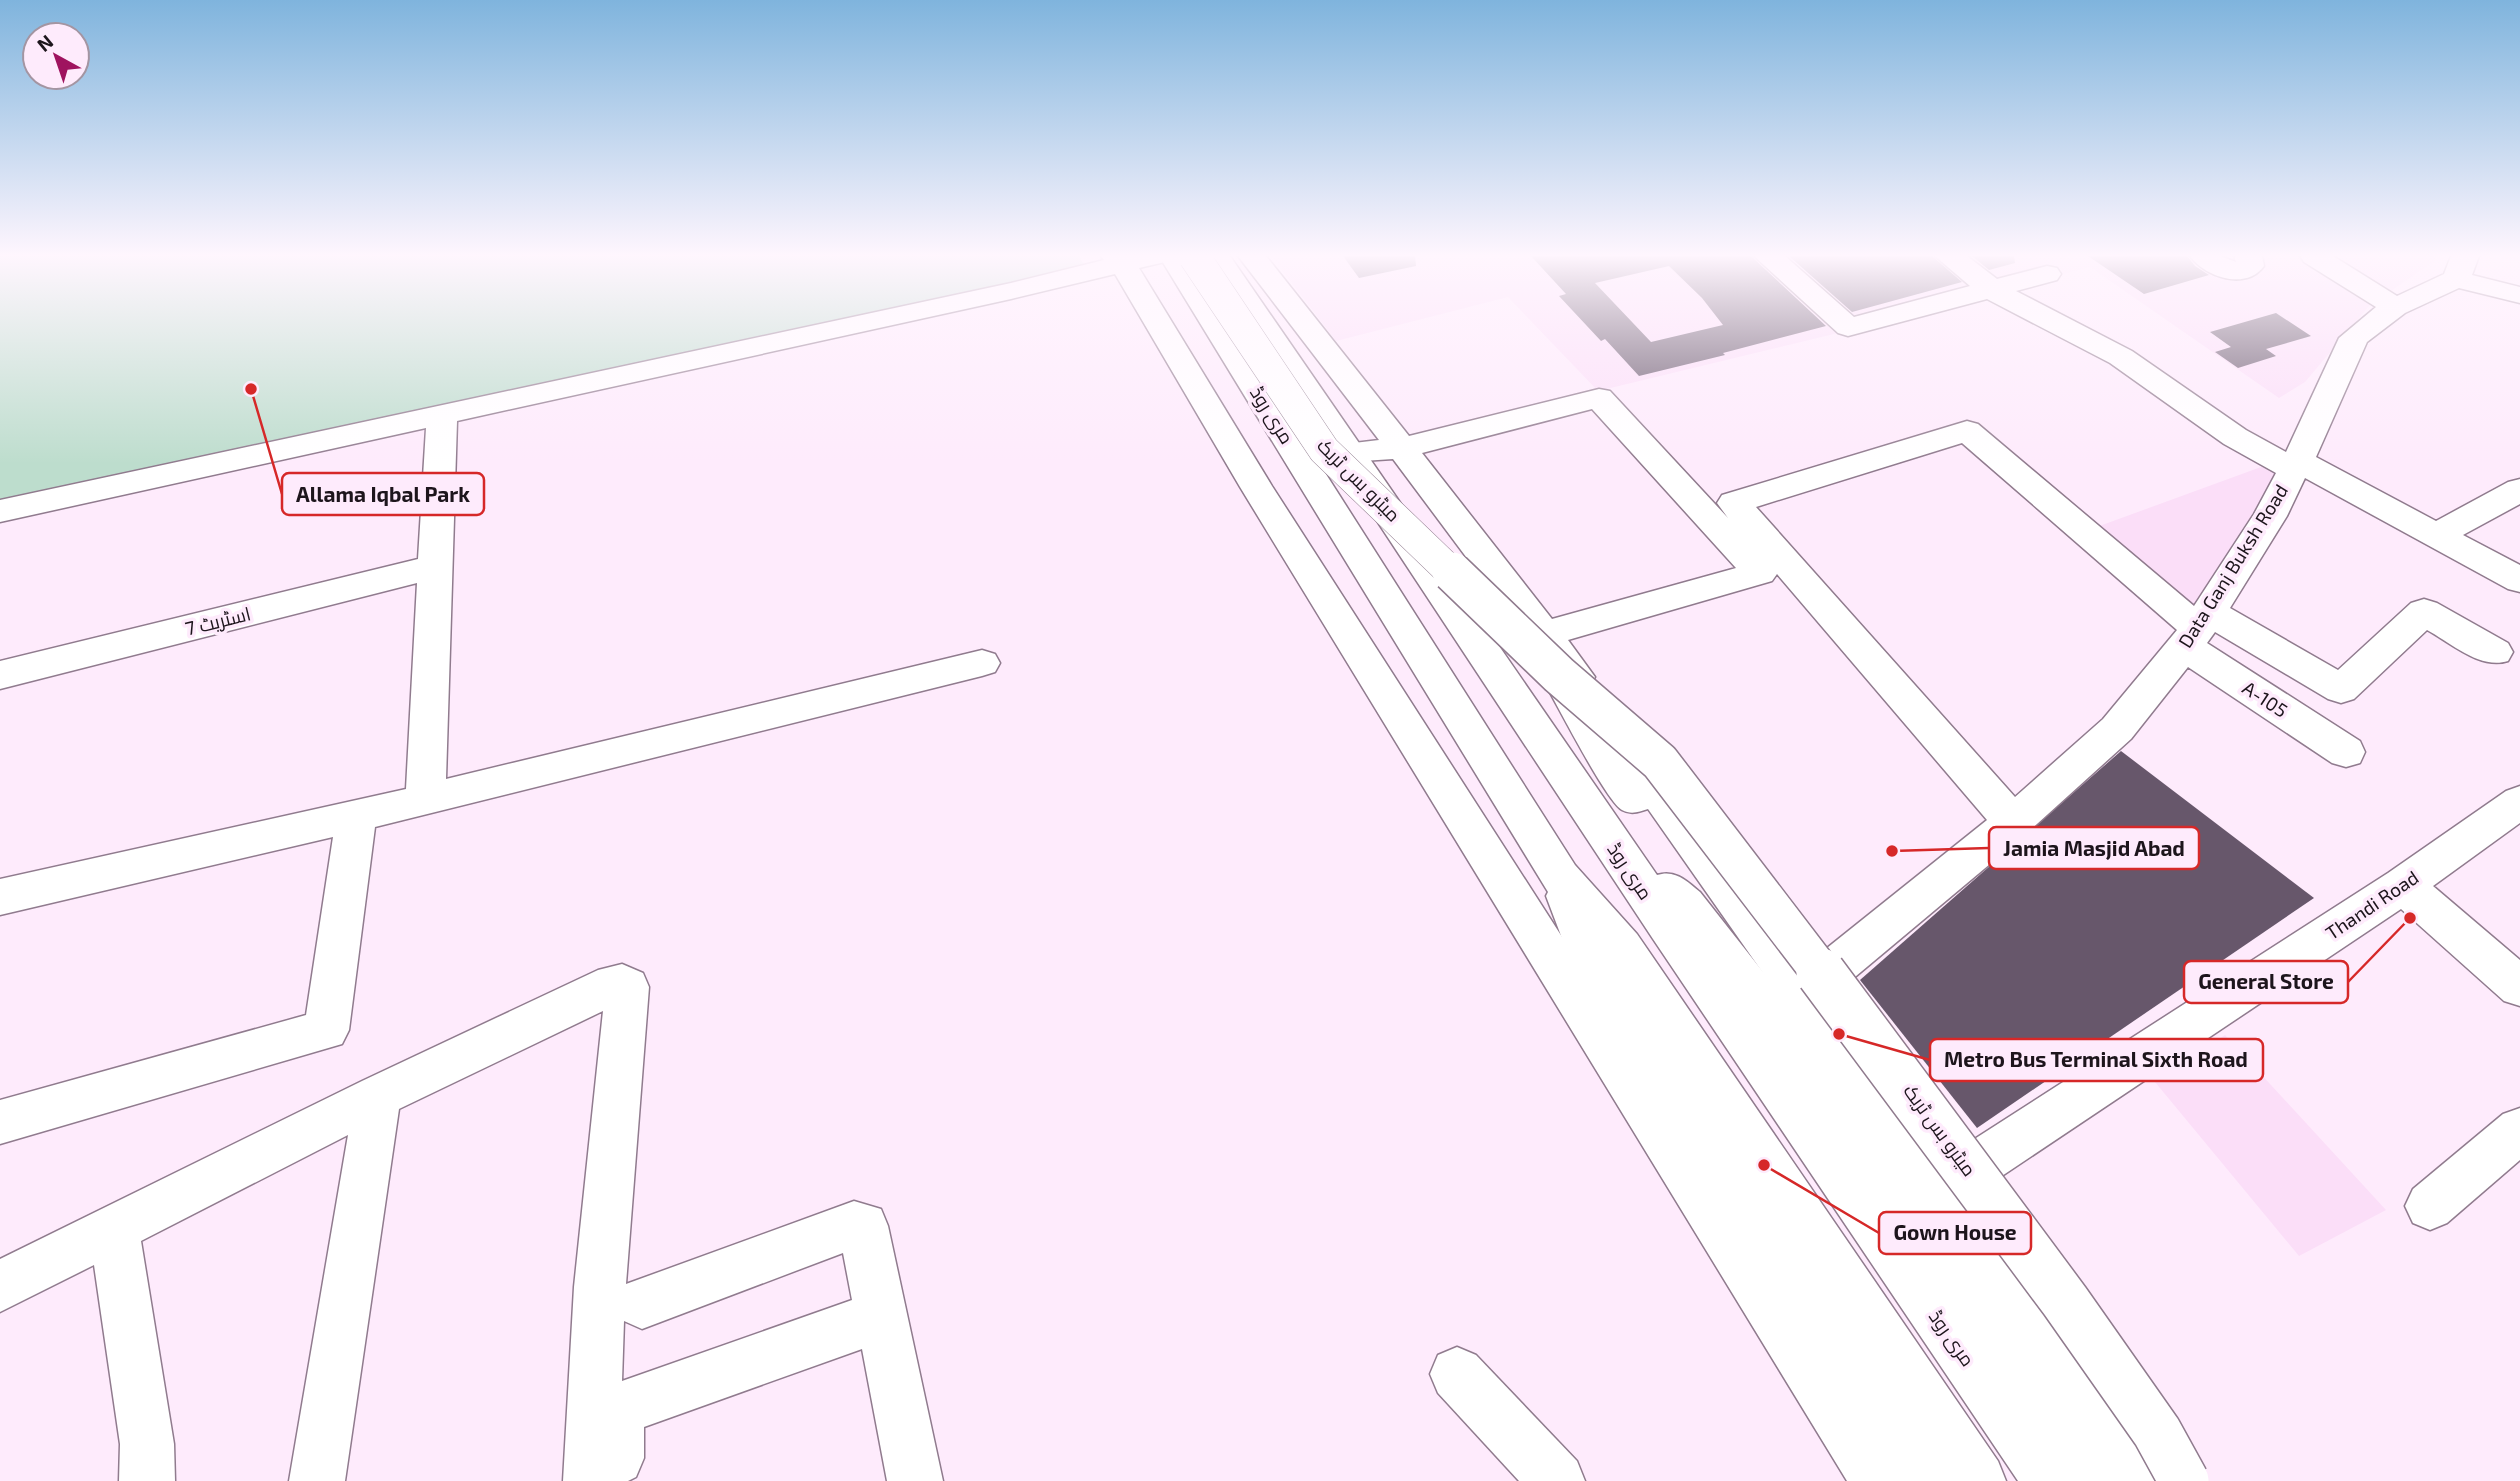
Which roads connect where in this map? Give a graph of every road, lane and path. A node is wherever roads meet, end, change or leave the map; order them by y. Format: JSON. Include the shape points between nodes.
{"nodes":[{"id":1,"x":854,"y":325,"type":"edge"},
{"id":2,"x":1167,"y":325,"type":"edge"},
{"id":3,"x":1216,"y":325,"type":"edge"},
{"id":4,"x":1240,"y":325,"type":"edge"},
{"id":5,"x":1263,"y":325,"type":"edge"},
{"id":6,"x":1306,"y":325,"type":"edge"},
{"id":7,"x":2063,"y":325,"type":"edge"},
{"id":8,"x":2371,"y":325,"type":"edge"},
{"id":9,"x":442,"y":415,"type":"junction"},
{"id":10,"x":1402,"y":448,"type":"junction"},
{"id":11,"x":1348,"y":452,"type":"junction"},
{"id":12,"x":2296,"y":465,"type":"junction"},
{"id":13,"x":2520,"y":490,"type":"edge"},
{"id":14,"x":0,"y":510,"type":"edge"},
{"id":15,"x":2437,"y":535,"type":"junction"},
{"id":16,"x":435,"y":567,"type":"junction"},
{"id":17,"x":2520,"y":580,"type":"edge"},
{"id":18,"x":2197,"y":629,"type":"junction"},
{"id":19,"x":2495,"y":652,"type":"dead end"},
{"id":20,"x":1552,"y":654,"type":"junction"},
{"id":21,"x":982,"y":663,"type":"dead end"},
{"id":22,"x":0,"y":675,"type":"edge"},
{"id":23,"x":2346,"y":752,"type":"dead end"},
{"id":24,"x":425,"y":800,"type":"junction"},
{"id":25,"x":2520,"y":802,"type":"edge"},
{"id":26,"x":357,"y":815,"type":"junction"},
{"id":27,"x":2013,"y":822,"type":"junction"},
{"id":28,"x":1609,"y":840,"type":"junction"},
{"id":29,"x":1560,"y":877,"type":"junction"},
{"id":30,"x":2403,"y":885,"type":"junction"},
{"id":31,"x":0,"y":897,"type":"edge"},
{"id":32,"x":2520,"y":987,"type":"edge"},
{"id":33,"x":1802,"y":993,"type":"junction"},
{"id":34,"x":378,"y":1096,"type":"junction"},
{"id":35,"x":0,"y":1122,"type":"edge"},
{"id":36,"x":2520,"y":1130,"type":"edge"},
{"id":37,"x":1940,"y":1189,"type":"junction"},
{"id":38,"x":2430,"y":1206,"type":"dead end"},
{"id":39,"x":114,"y":1228,"type":"junction"},
{"id":40,"x":0,"y":1286,"type":"edge"},
{"id":41,"x":642,"y":1303,"type":"dead end"},
{"id":42,"x":881,"y":1316,"type":"junction"},
{"id":43,"x":1457,"y":1374,"type":"dead end"},
{"id":44,"x":1883,"y":1478,"type":"edge"},
{"id":45,"x":147,"y":1481,"type":"edge"},
{"id":46,"x":317,"y":1481,"type":"edge"},
{"id":47,"x":591,"y":1481,"type":"edge"},
{"id":48,"x":618,"y":1481,"type":"edge"},
{"id":49,"x":915,"y":1481,"type":"edge"},
{"id":50,"x":1557,"y":1481,"type":"edge"},
{"id":51,"x":1978,"y":1481,"type":"edge"},
{"id":52,"x":2051,"y":1481,"type":"edge"},
{"id":53,"x":2106,"y":1481,"type":"edge"},
{"id":54,"x":2134,"y":1481,"type":"edge"},
{"id":55,"x":2152,"y":1481,"type":"edge"},
{"id":56,"x":2184,"y":1481,"type":"edge"}],
"edges":[{"from":1,"to":9,"type":"street"},
{"from":2,"to":44,"type":"street","via":[[1256,487]]},
{"from":3,"to":29,"type":"street","name":"مری روڈ"},
{"from":4,"to":20,"type":"street","name":"میٹرو بس ٹریک","bridge":true,"via":[[1324,450]]},
{"from":5,"to":11,"type":"street","name":"مری روڈ"},
{"from":6,"to":10,"type":"street"},
{"from":7,"to":12,"type":"street","via":[[2121,357],[2235,437]]},
{"from":8,"to":12,"type":"street","name":"Data Ganj Buksh Road","via":[[2354,338]]},
{"from":9,"to":14,"type":"street"},
{"from":9,"to":16,"type":"street"},
{"from":10,"to":11,"type":"street"},
{"from":10,"to":20,"type":"street"},
{"from":10,"to":20,"type":"street","via":[[1599,398],[1760,573]]},
{"from":11,"to":28,"type":"street","name":"مری روڈ"},
{"from":12,"to":15,"type":"street"},
{"from":12,"to":18,"type":"street","name":"Data Ganj Buksh Road","via":[[2270,516]]},
{"from":13,"to":15,"type":"street"},
{"from":15,"to":17,"type":"street"},
{"from":16,"to":22,"type":"street","name":"اسٹریٹ 7"},
{"from":16,"to":24,"type":"street"},
{"from":18,"to":19,"type":"street","via":[[2341,689],[2424,612]]},
{"from":18,"to":23,"type":"street","name":"A-105"},
{"from":18,"to":27,"type":"street","name":"Data Ganj Buksh Road","via":[[2117,729]]},
{"from":18,"to":27,"type":"street","via":[[1967,431],[1734,503]]},
{"from":20,"to":33,"type":"street"},
{"from":20,"to":54,"type":"street","name":"میٹرو بس ٹریک","via":[[1614,770]]},
{"from":20,"to":56,"type":"street","name":"میٹرو بس ٹریک","bridge":true,"via":[[1660,762],[1881,1051],[2066,1301],[2157,1432]]},
{"from":21,"to":24,"type":"street"},
{"from":24,"to":26,"type":"street"},
{"from":25,"to":30,"type":"street","name":"Thandi Road"},
{"from":26,"to":31,"type":"street"},
{"from":26,"to":35,"type":"street","via":[[326,1030]]},
{"from":27,"to":33,"type":"street","name":"Data Ganj Buksh Road"},
{"from":28,"to":52,"type":"street","name":"مری روڈ"},
{"from":28,"to":53,"type":"street","via":[[1685,905],[1806,1062]]},
{"from":29,"to":44,"type":"street","via":[[1592,965]]},
{"from":29,"to":51,"type":"street","name":"مری روڈ","via":[[1622,947]]},
{"from":30,"to":32,"type":"street"},
{"from":30,"to":37,"type":"street","name":"Thandi Road"},
{"from":33,"to":37,"type":"street"},
{"from":34,"to":39,"type":"street"},
{"from":34,"to":46,"type":"street"},
{"from":34,"to":47,"type":"street","via":[[614,984],[627,987],[600,1287]]},
{"from":36,"to":38,"type":"street"},
{"from":37,"to":55,"type":"street"},
{"from":39,"to":40,"type":"street"},
{"from":39,"to":45,"type":"street","via":[[147,1444]]},
{"from":41,"to":42,"type":"street","via":[[853,1225],[863,1226],[866,1233]]},
{"from":42,"to":48,"type":"street","via":[[627,1406],[615,1423]]},
{"from":42,"to":49,"type":"street"},
{"from":43,"to":50,"type":"street"}]}
